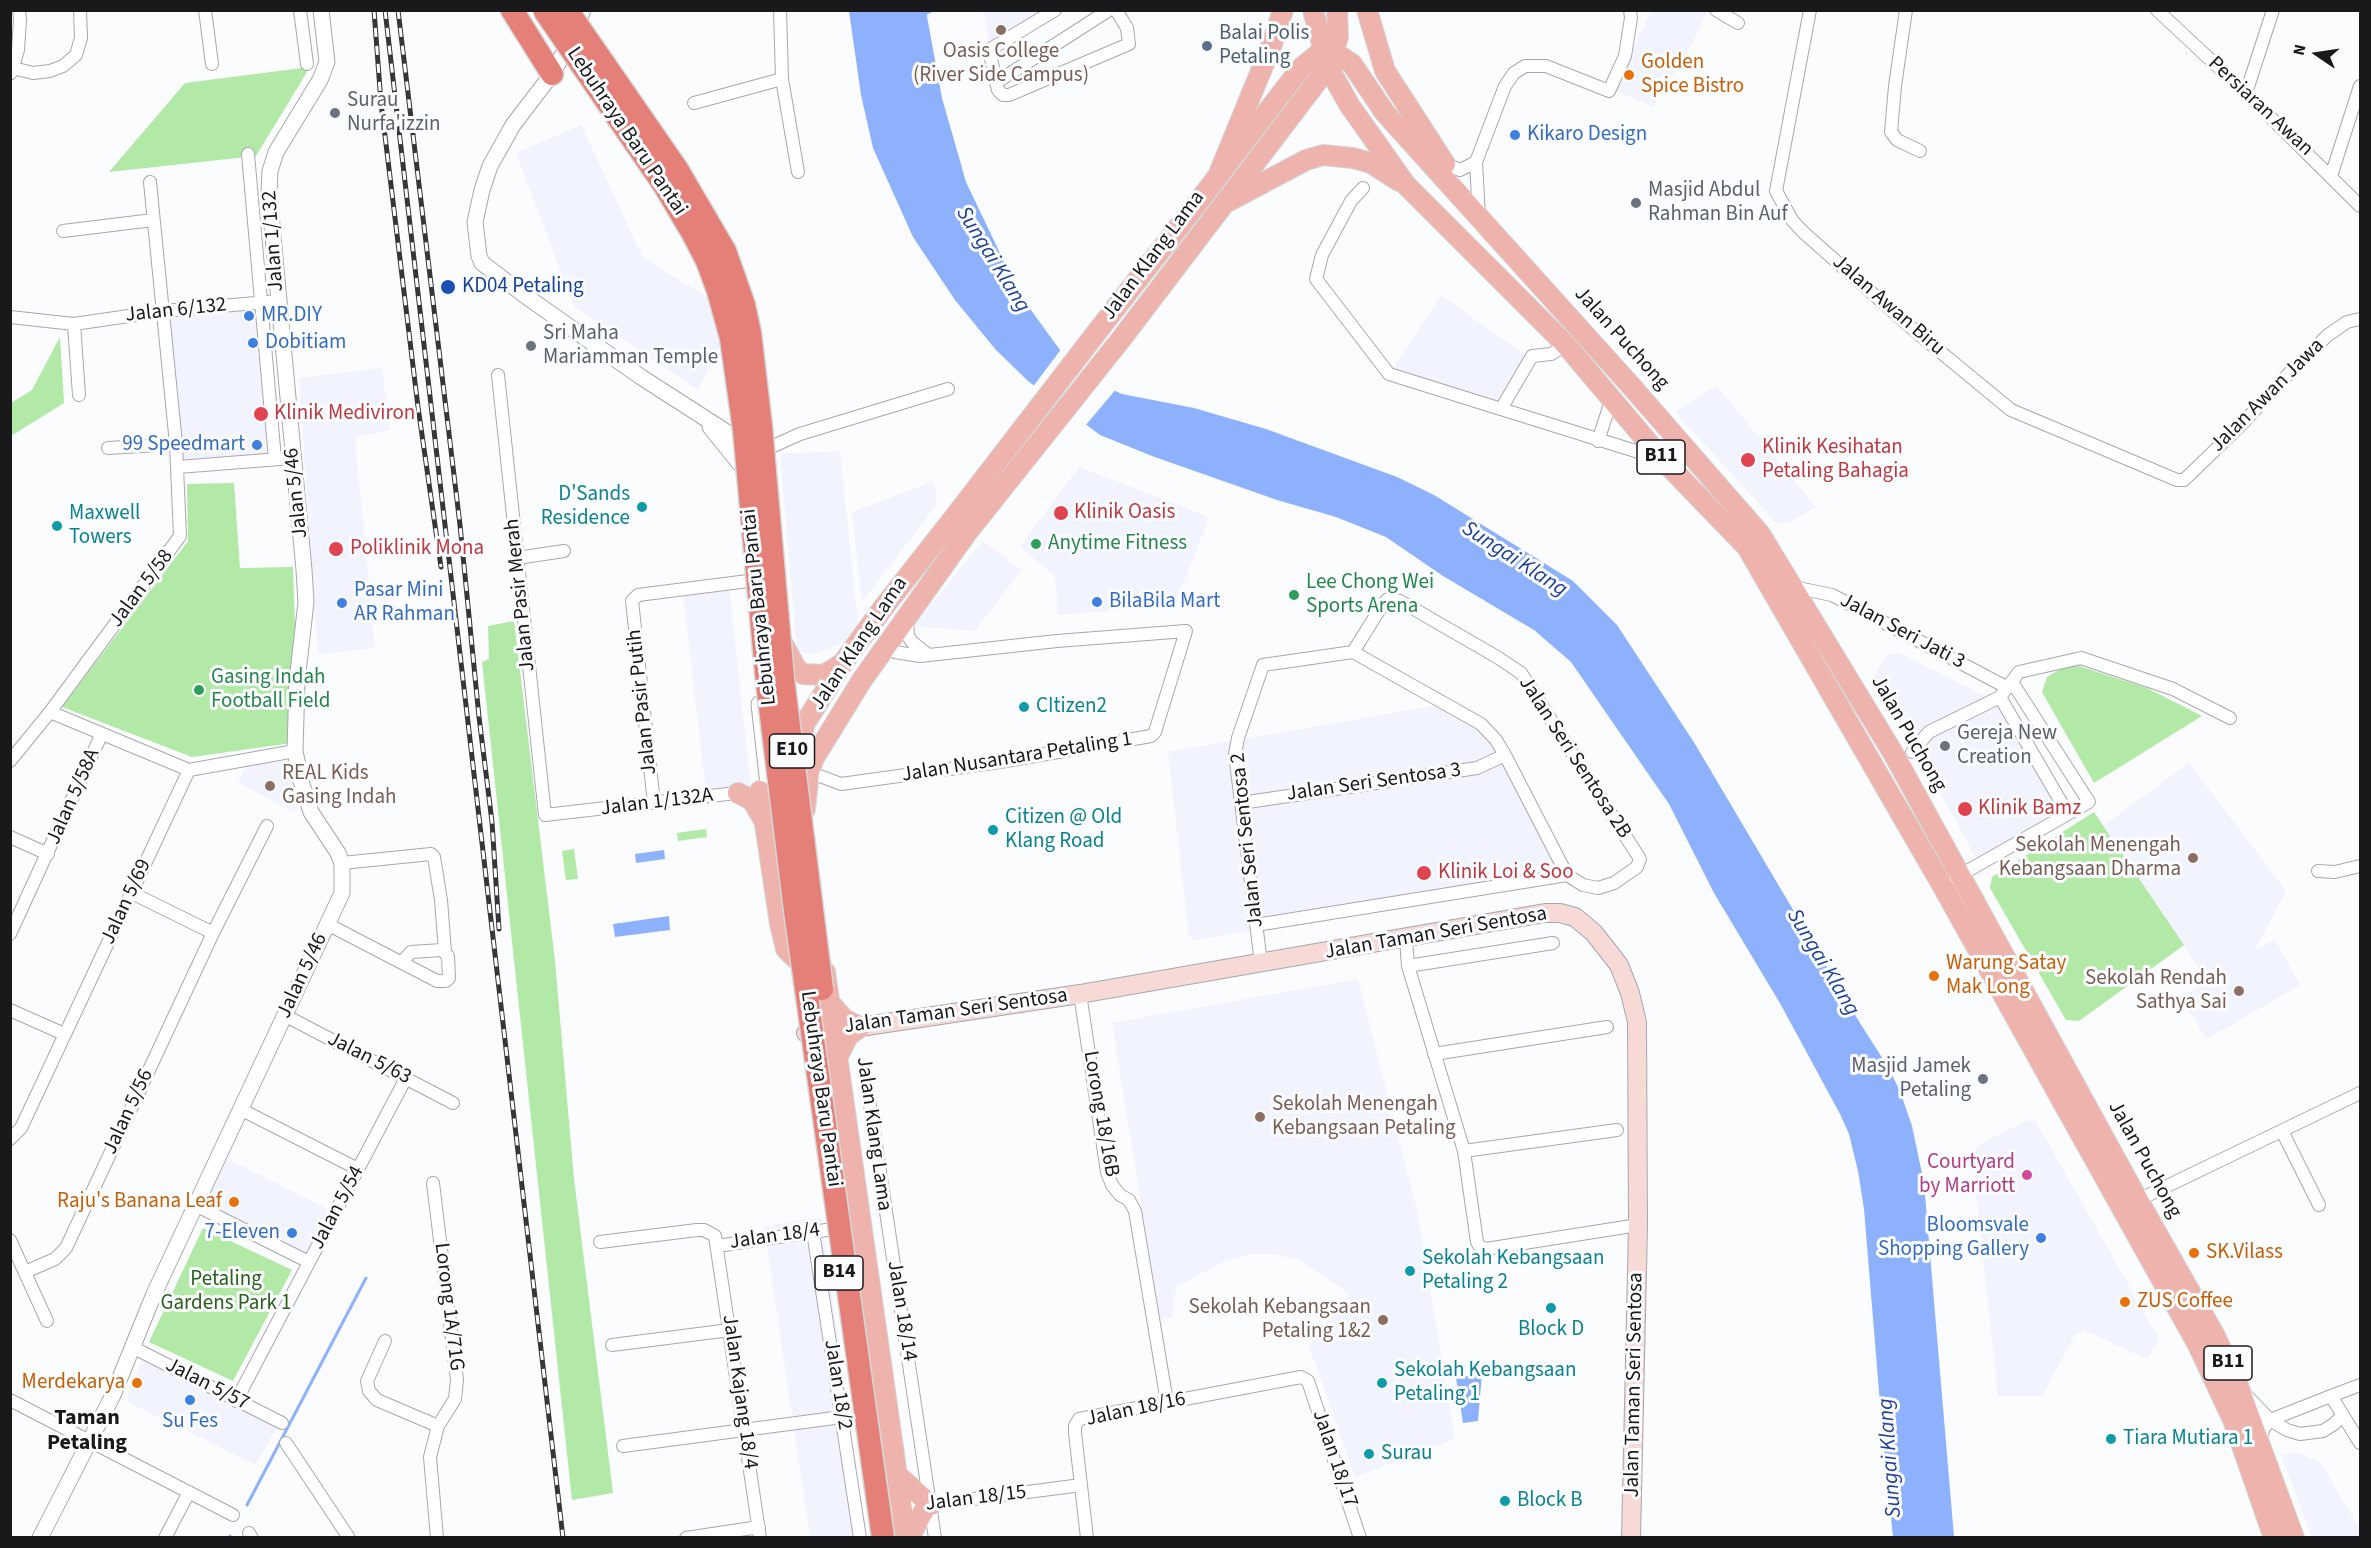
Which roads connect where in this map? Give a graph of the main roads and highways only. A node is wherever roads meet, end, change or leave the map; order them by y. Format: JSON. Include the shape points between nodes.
{"nodes":[{"id":1,"x":512,"y":10,"type":"edge"},
{"id":2,"x":544,"y":10,"type":"edge"},
{"id":3,"x":567,"y":10,"type":"edge"},
{"id":4,"x":1283,"y":10,"type":"edge"},
{"id":5,"x":1313,"y":10,"type":"edge"},
{"id":6,"x":1337,"y":10,"type":"edge"},
{"id":7,"x":1367,"y":10,"type":"edge"},
{"id":8,"x":1328,"y":57,"type":"junction"},
{"id":9,"x":552,"y":74,"type":"road end"},
{"id":10,"x":1218,"y":176,"type":"junction"},
{"id":11,"x":1406,"y":185,"type":"junction"},
{"id":12,"x":1464,"y":199,"type":"junction"},
{"id":13,"x":1225,"y":202,"type":"junction"},
{"id":14,"x":1015,"y":454,"type":"junction"},
{"id":15,"x":908,"y":616,"type":"junction"},
{"id":16,"x":784,"y":646,"type":"road end"},
{"id":17,"x":843,"y":663,"type":"junction"},
{"id":18,"x":763,"y":746,"type":"road end"},
{"id":19,"x":801,"y":770,"type":"junction"},
{"id":20,"x":738,"y":793,"type":"road end"},
{"id":21,"x":765,"y":824,"type":"junction"},
{"id":22,"x":795,"y":958,"type":"junction"},
{"id":23,"x":830,"y":1002,"type":"junction"},
{"id":24,"x":860,"y":1027,"type":"junction"},
{"id":25,"x":835,"y":1030,"type":"junction"},
{"id":26,"x":806,"y":1033,"type":"junction"},
{"id":27,"x":838,"y":1056,"type":"junction"},
{"id":28,"x":2130,"y":1204,"type":"junction"},
{"id":29,"x":873,"y":1453,"type":"junction"},
{"id":30,"x":896,"y":1474,"type":"junction"},
{"id":31,"x":874,"y":1538,"type":"edge"},
{"id":32,"x":883,"y":1538,"type":"edge"},
{"id":33,"x":899,"y":1538,"type":"edge"},
{"id":34,"x":908,"y":1538,"type":"edge"},
{"id":35,"x":1631,"y":1538,"type":"edge"},
{"id":36,"x":2274,"y":1538,"type":"edge"},
{"id":37,"x":2294,"y":1538,"type":"edge"}],
"edges":[{"from":1,"to":9,"type":"highway"},
{"from":2,"to":29,"type":"highway","name":"Lebuhraya Baru Pantai","number":"E10","bridge":true,"via":[[693,234],[718,291],[731,338],[795,911]]},
{"from":3,"to":33,"type":"highway","name":"Lebuhraya Baru Pantai","number":"E10","bridge":true,"via":[[677,169],[724,251],[744,305],[761,426],[783,678],[811,912]]},
{"from":4,"to":10,"type":"main road"},
{"from":5,"to":8,"type":"main road"},
{"from":6,"to":8,"type":"main road","via":[[1338,38]]},
{"from":7,"to":12,"type":"main road","via":[[1385,72]]},
{"from":8,"to":10,"type":"main road","name":"Jalan Klang Lama","via":[[1301,68]]},
{"from":8,"to":11,"type":"main road","name":"Jalan Puchong","number":"B11","via":[[1350,106]]},
{"from":8,"to":12,"type":"main road","name":"Jalan Puchong","number":"B11","via":[[1352,64],[1385,113]]},
{"from":8,"to":13,"type":"main road","name":"Jalan Klang Lama"},
{"from":10,"to":14,"type":"main road","name":"Jalan Klang Lama","via":[[1100,328]]},
{"from":11,"to":13,"type":"main road","via":[[1371,163],[1323,155]]},
{"from":11,"to":28,"type":"main road","name":"Jalan Puchong","number":"B11","via":[[1566,345],[1663,460],[1747,547]]},
{"from":12,"to":28,"type":"main road","name":"Jalan Puchong","number":"B11","via":[[1760,534],[1967,872]]},
{"from":13,"to":14,"type":"main road","name":"Jalan Klang Lama","via":[[1119,342]]},
{"from":14,"to":15,"type":"main road","name":"Jalan Klang Lama"},
{"from":14,"to":17,"type":"main road","name":"Jalan Klang Lama"},
{"from":15,"to":19,"type":"main road","name":"Jalan Klang Lama","number":"B14","via":[[862,680],[814,758]]},
{"from":15,"to":19,"type":"main road","via":[[880,645],[804,758]]},
{"from":16,"to":17,"type":"main road","via":[[803,674],[824,675]]},
{"from":17,"to":19,"type":"main road","name":"Jalan Klang Lama","number":"B14","via":[[805,723]]},
{"from":18,"to":19,"type":"main road","via":[[771,759]]},
{"from":19,"to":21,"type":"main road","via":[[764,790]]},
{"from":19,"to":22,"type":"main road","name":"Jalan Klang Lama","number":"B14","via":[[778,819],[777,845]]},
{"from":19,"to":23,"type":"main road","name":"Jalan Klang Lama","number":"B14","via":[[807,849]]},
{"from":20,"to":21,"type":"main road","via":[[756,805]]},
{"from":21,"to":22,"type":"main road","via":[[782,933],[786,949]]},
{"from":22,"to":26,"type":"main road","name":"Jalan Klang Lama","number":"B14"},
{"from":23,"to":24,"type":"main road","via":[[844,1019]]},
{"from":23,"to":25,"type":"main road","name":"Jalan Klang Lama","number":"B14"},
{"from":24,"to":25,"type":"main road","name":"Jalan Taman Seri Sentosa"},
{"from":24,"to":27,"type":"main road","via":[[848,1036]]},
{"from":24,"to":35,"type":"main road","name":"Jalan Taman Seri Sentosa","via":[[1080,994],[1545,913],[1575,917],[1607,946],[1619,965],[1637,1022],[1638,1225]]},
{"from":25,"to":26,"type":"main road","name":"Jalan Taman Seri Sentosa"},
{"from":25,"to":27,"type":"main road","name":"Jalan Klang Lama","number":"B14"},
{"from":26,"to":31,"type":"main road","name":"Jalan Klang Lama","number":"B14"},
{"from":27,"to":30,"type":"main road","name":"Jalan Klang Lama","number":"B14"},
{"from":28,"to":36,"type":"main road","name":"Jalan Puchong","number":"B11","via":[[2221,1391]]},
{"from":28,"to":37,"type":"main road","name":"Jalan Puchong","number":"B11","via":[[2215,1336],[2237,1383]]},
{"from":29,"to":31,"type":"highway","bridge":true},
{"from":29,"to":32,"type":"highway","name":"Lebuhraya Baru Pantai","number":"E10","bridge":true},
{"from":30,"to":34,"type":"main road","name":"Jalan Klang Lama","number":"B14"},
{"from":30,"to":34,"type":"main road","via":[[929,1505]]}]}
